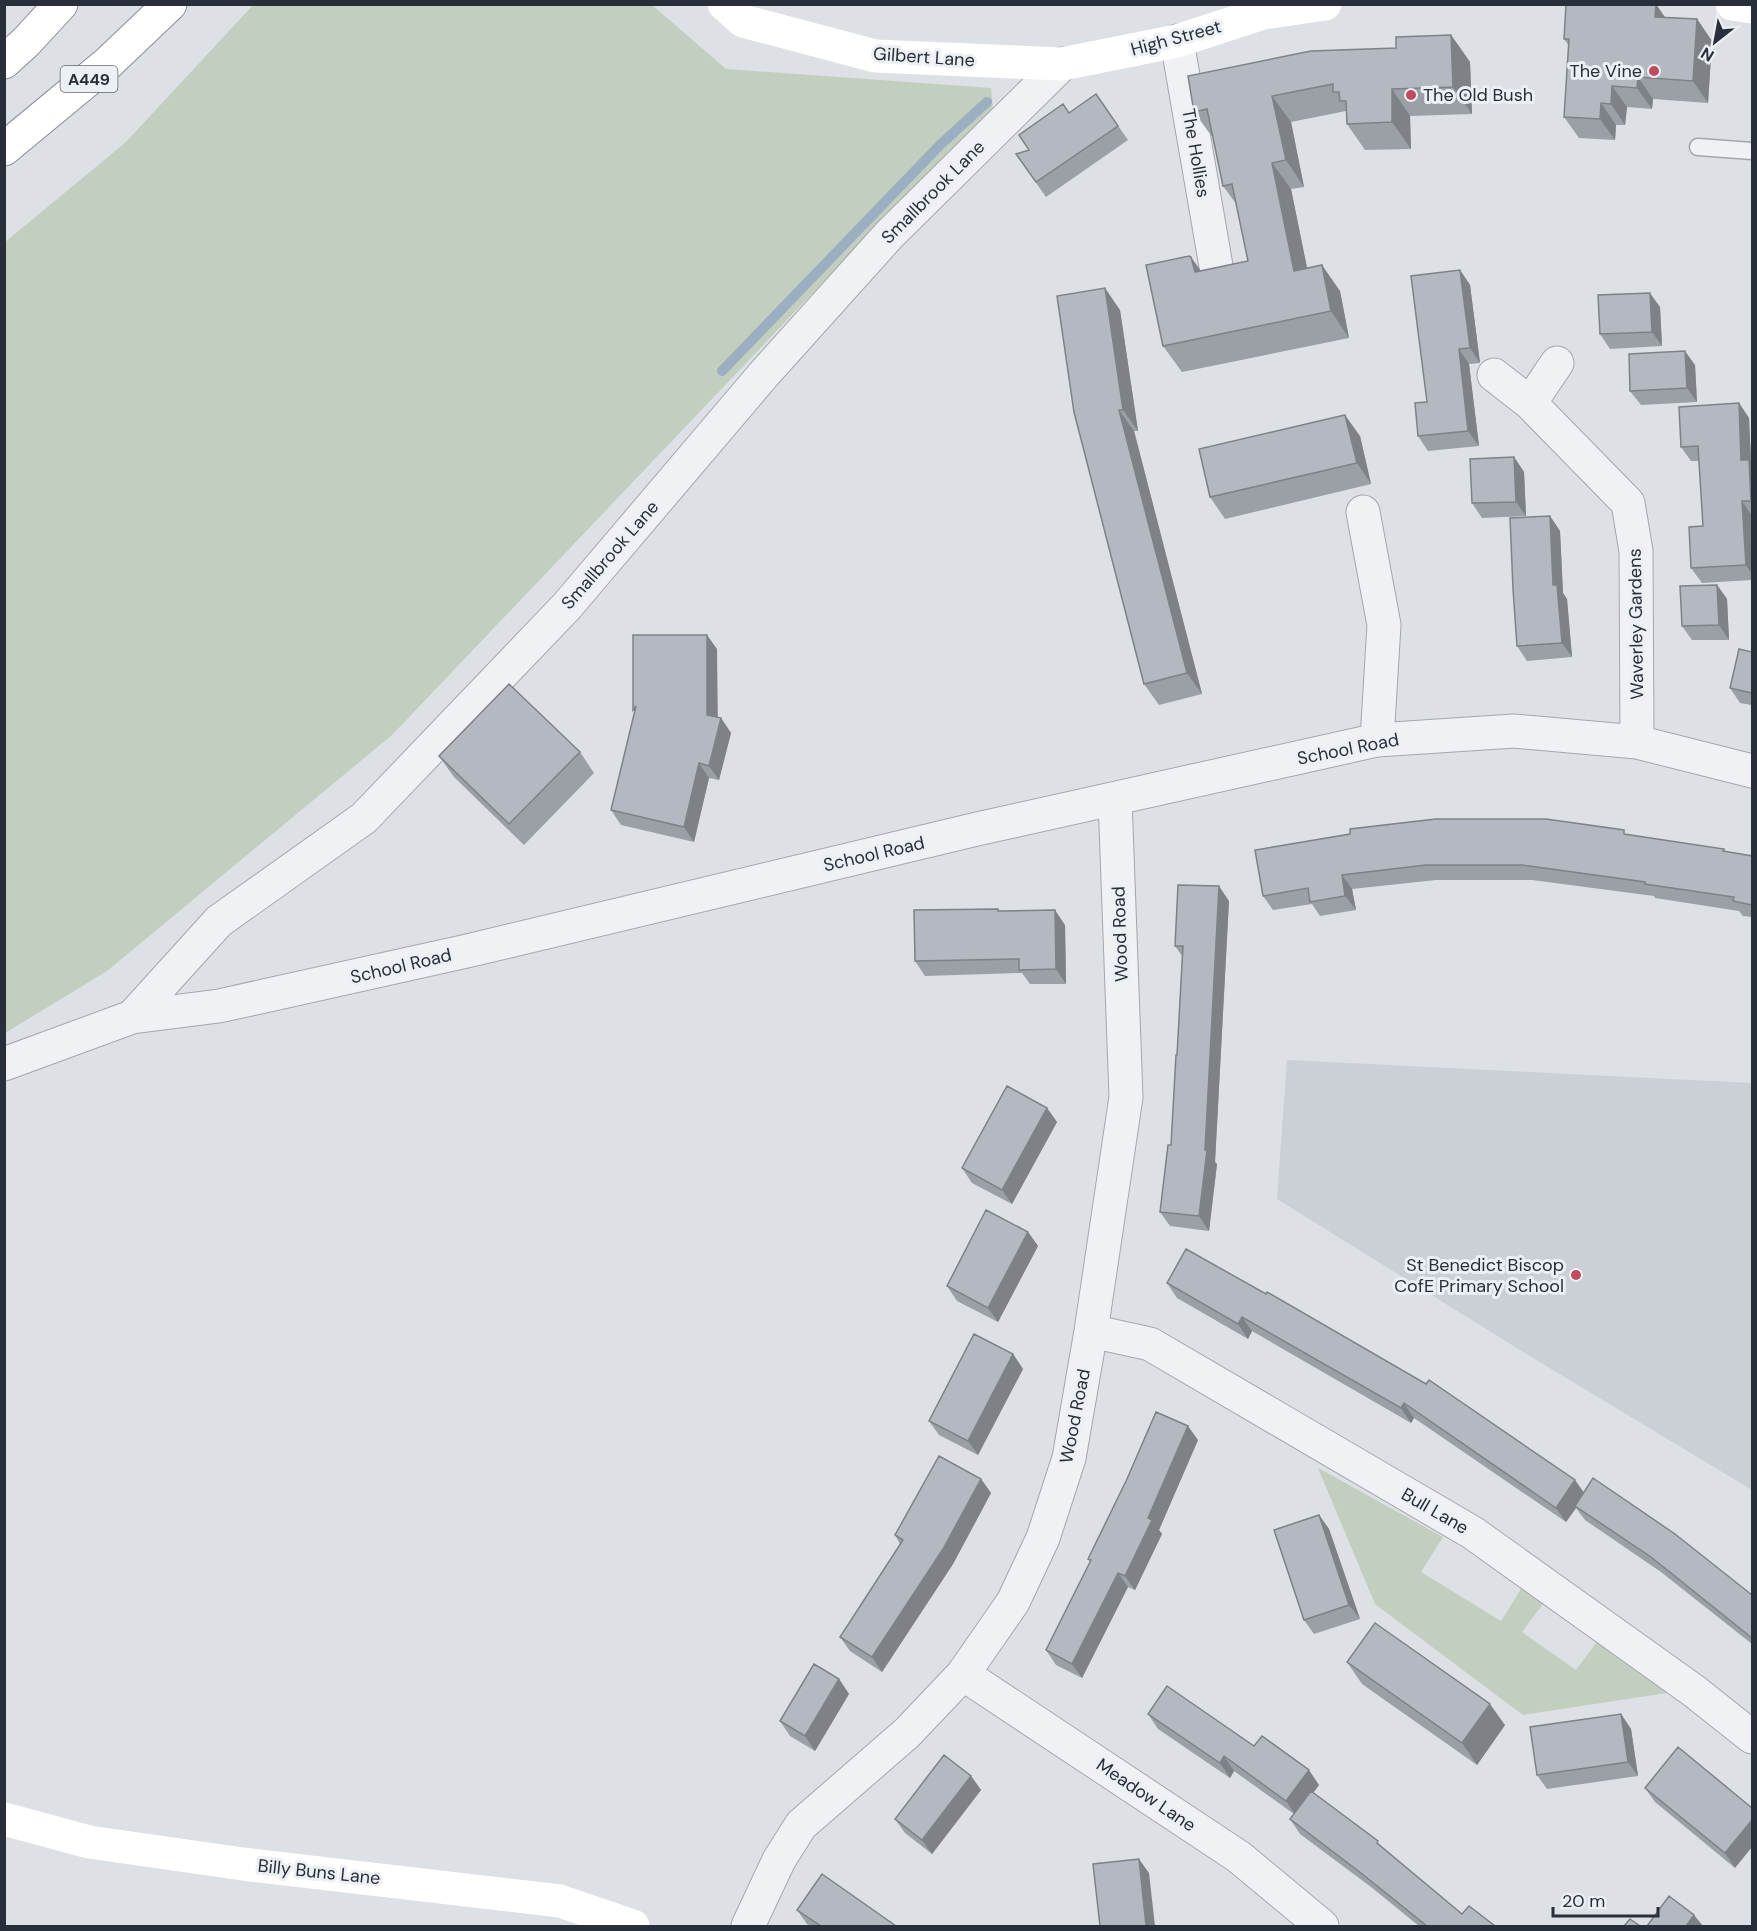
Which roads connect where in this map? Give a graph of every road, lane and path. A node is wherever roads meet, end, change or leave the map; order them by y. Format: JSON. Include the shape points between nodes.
{"nodes":[{"id":1,"x":61,"y":4,"type":"edge"},
{"id":2,"x":170,"y":4,"type":"edge"},
{"id":3,"x":724,"y":4,"type":"edge"},
{"id":4,"x":1325,"y":4,"type":"edge"},
{"id":5,"x":1732,"y":4,"type":"edge"},
{"id":6,"x":1752,"y":7,"type":"edge"},
{"id":7,"x":1177,"y":41,"type":"junction"},
{"id":8,"x":4,"y":62,"type":"edge"},
{"id":9,"x":1062,"y":64,"type":"junction"},
{"id":10,"x":1698,"y":147,"type":"dead end"},
{"id":11,"x":4,"y":149,"type":"edge"},
{"id":12,"x":1752,"y":152,"type":"edge"},
{"id":13,"x":1216,"y":266,"type":"edge"},
{"id":14,"x":1557,"y":363,"type":"dead end"},
{"id":15,"x":1494,"y":375,"type":"dead end"},
{"id":16,"x":1530,"y":403,"type":"junction"},
{"id":17,"x":1363,"y":512,"type":"dead end"},
{"id":18,"x":1377,"y":740,"type":"junction"},
{"id":19,"x":1637,"y":742,"type":"junction"},
{"id":20,"x":1752,"y":771,"type":"edge"},
{"id":21,"x":1114,"y":799,"type":"junction"},
{"id":22,"x":132,"y":1017,"type":"junction"},
{"id":23,"x":4,"y":1064,"type":"edge"},
{"id":24,"x":1091,"y":1331,"type":"junction"},
{"id":25,"x":963,"y":1674,"type":"junction"},
{"id":26,"x":1752,"y":1737,"type":"edge"},
{"id":27,"x":4,"y":1819,"type":"edge"},
{"id":28,"x":633,"y":1926,"type":"edge"},
{"id":29,"x":748,"y":1926,"type":"edge"},
{"id":30,"x":1322,"y":1926,"type":"edge"}],
"edges":[{"from":1,"to":8,"type":"main road"},
{"from":2,"to":11,"type":"main road","number":"A449","via":[[108,63]]},
{"from":3,"to":9,"type":"main road","name":"Gilbert Lane","via":[[743,21],[875,56]]},
{"from":4,"to":7,"type":"main road","name":"High Street","via":[[1263,13]]},
{"from":5,"to":6,"type":"main road"},
{"from":7,"to":9,"type":"main road","name":"High Street"},
{"from":7,"to":13,"type":"street","name":"The Hollies"},
{"from":9,"to":22,"type":"street","name":"Smallbrook Lane","via":[[889,235],[764,374],[567,606],[364,818],[219,921]]},
{"from":10,"to":12,"type":"lane"},
{"from":14,"to":16,"type":"street"},
{"from":15,"to":16,"type":"street","name":"Waverley Gardens"},
{"from":16,"to":19,"type":"street","name":"Waverley Gardens","via":[[1628,503],[1636,552]]},
{"from":17,"to":18,"type":"street","via":[[1384,625]]},
{"from":18,"to":19,"type":"street","name":"School Road","via":[[1514,730]]},
{"from":18,"to":21,"type":"street","name":"School Road"},
{"from":19,"to":20,"type":"street","name":"School Road"},
{"from":21,"to":22,"type":"street","name":"School Road","via":[[467,951],[219,1006]]},
{"from":21,"to":24,"type":"street","name":"Wood Road","via":[[1126,1097]]},
{"from":22,"to":23,"type":"street","name":"School Road"},
{"from":24,"to":25,"type":"street","name":"Wood Road","via":[[1069,1458],[1043,1538],[1013,1602]]},
{"from":24,"to":26,"type":"street","name":"Bull Lane","via":[[1150,1344],[1473,1533]]},
{"from":25,"to":29,"type":"street","name":"Wood Road","via":[[907,1733],[801,1825],[779,1860]]},
{"from":25,"to":30,"type":"street","name":"Meadow Lane","via":[[1239,1857]]},
{"from":27,"to":28,"type":"main road","name":"Billy Buns Lane","via":[[89,1842],[560,1901]]}]}
